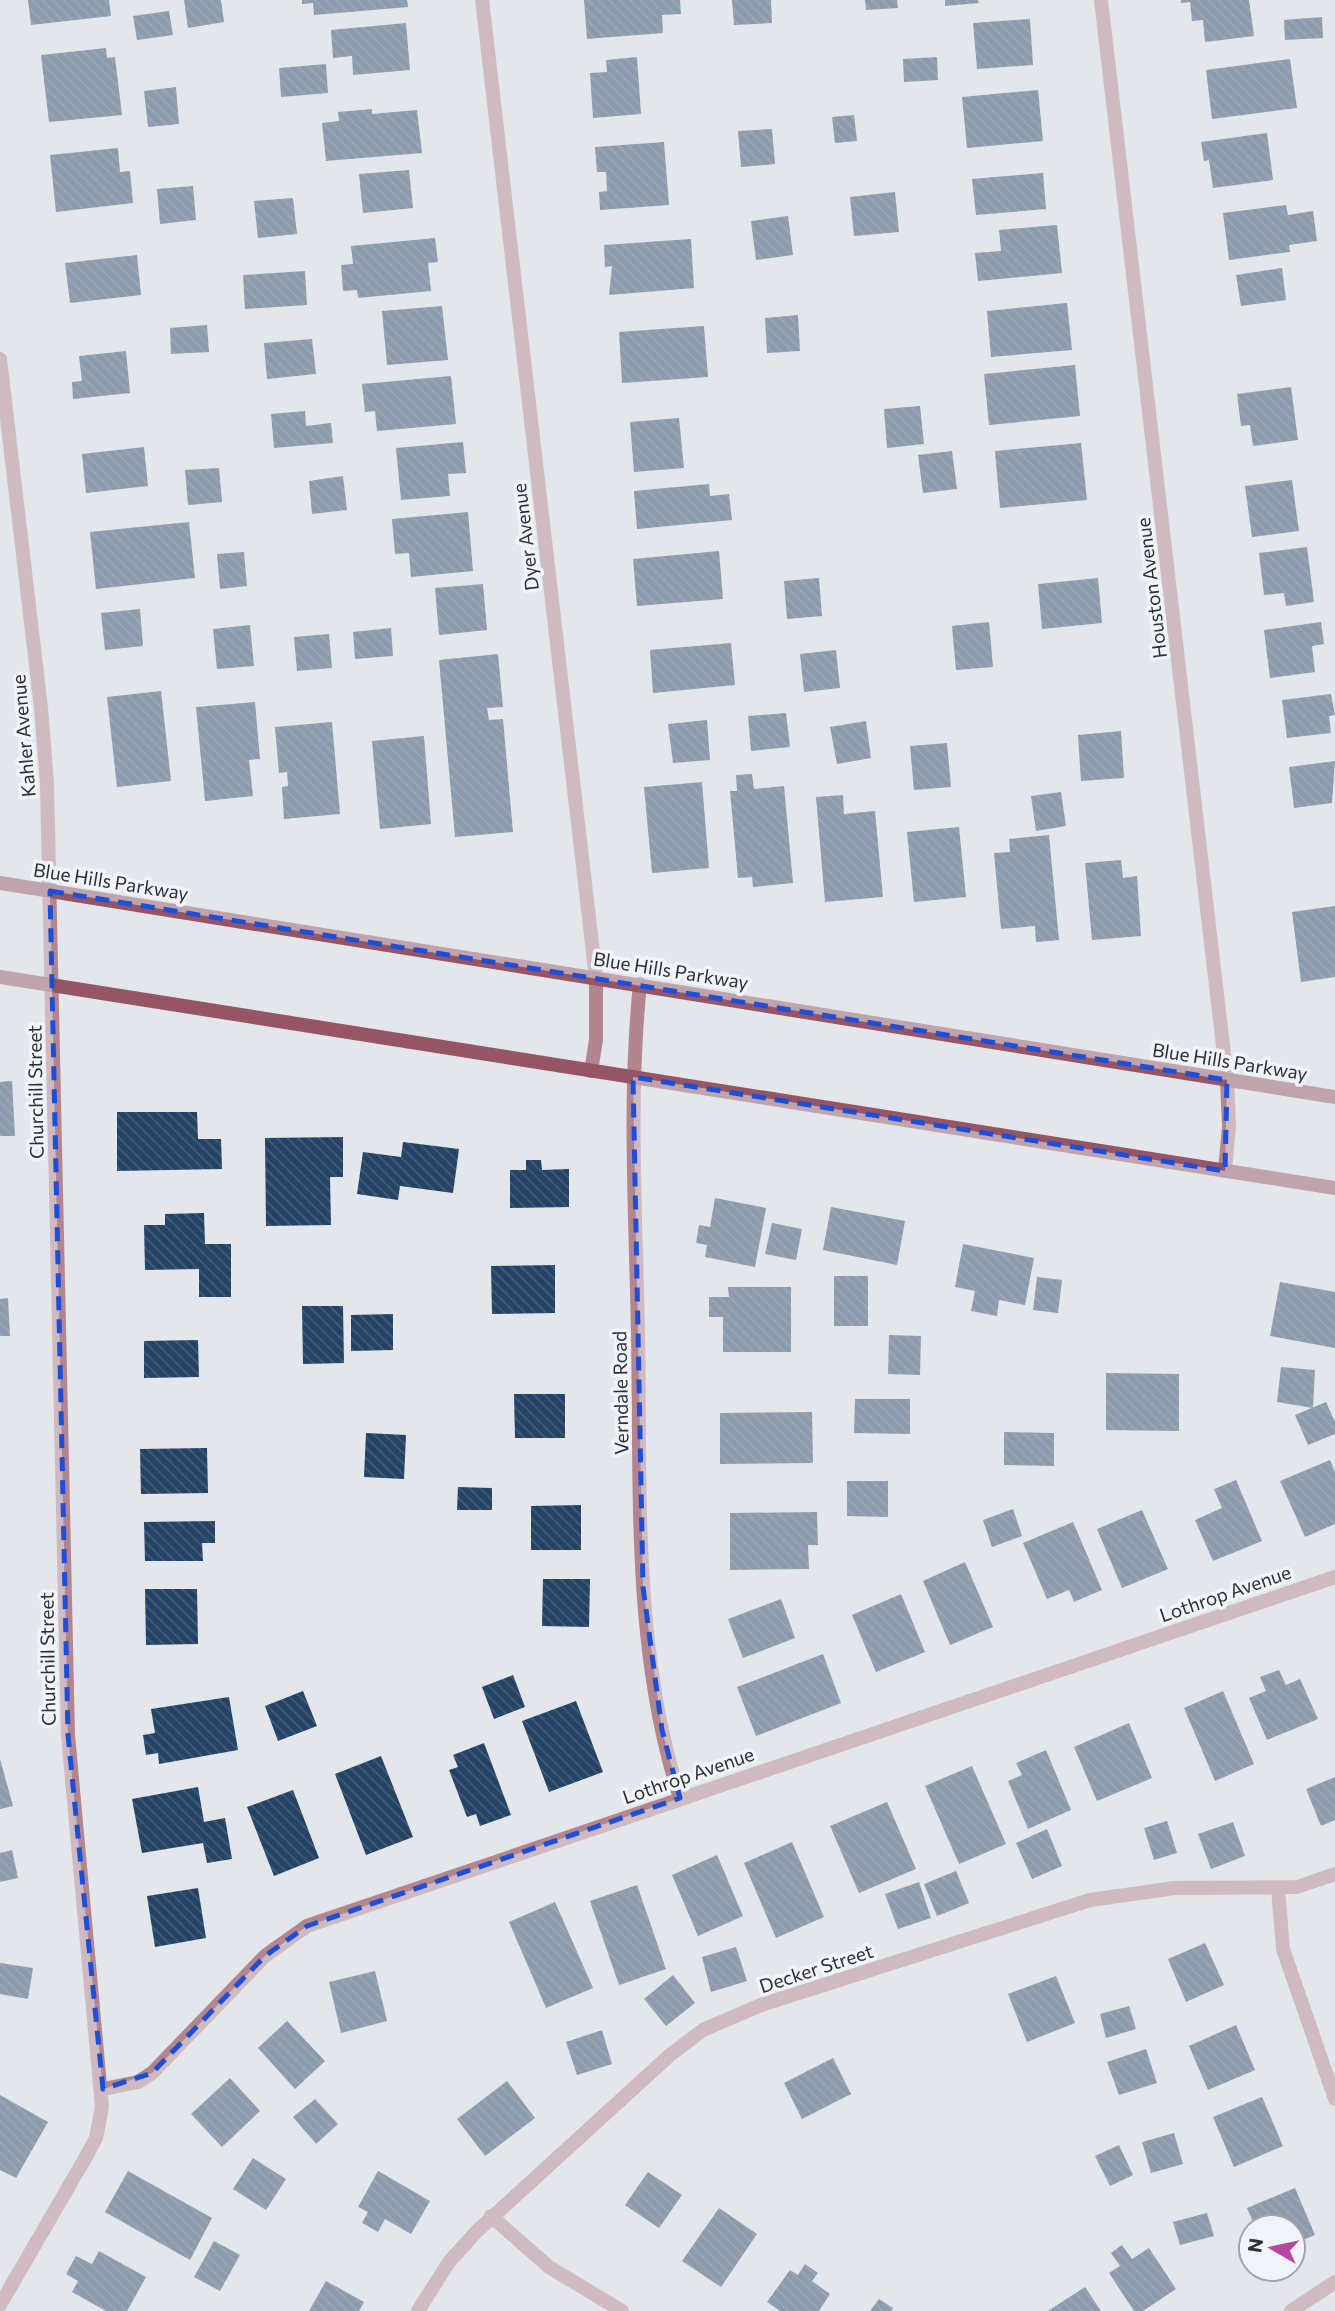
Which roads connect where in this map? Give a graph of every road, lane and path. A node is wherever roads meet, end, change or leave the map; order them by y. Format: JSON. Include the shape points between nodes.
{"nodes":[{"id":1,"x":482,"y":0,"type":"edge"},
{"id":2,"x":1101,"y":0,"type":"edge"},
{"id":3,"x":0,"y":359,"type":"edge"},
{"id":4,"x":0,"y":883,"type":"edge"},
{"id":5,"x":50,"y":891,"type":"junction"},
{"id":6,"x":0,"y":977,"type":"edge"},
{"id":7,"x":596,"y":978,"type":"junction"},
{"id":8,"x":640,"y":984,"type":"junction"},
{"id":9,"x":52,"y":985,"type":"junction"},
{"id":10,"x":592,"y":1071,"type":"junction"},
{"id":11,"x":633,"y":1077,"type":"junction"},
{"id":12,"x":1227,"y":1080,"type":"junction"},
{"id":13,"x":1335,"y":1097,"type":"edge"},
{"id":14,"x":1225,"y":1171,"type":"junction"},
{"id":15,"x":1335,"y":1188,"type":"edge"},
{"id":16,"x":1335,"y":1577,"type":"edge"},
{"id":17,"x":680,"y":1798,"type":"junction"},
{"id":18,"x":1335,"y":1874,"type":"edge"},
{"id":19,"x":1278,"y":1888,"type":"junction"},
{"id":20,"x":103,"y":2089,"type":"junction"},
{"id":21,"x":1335,"y":2099,"type":"edge"},
{"id":22,"x":491,"y":2217,"type":"junction"},
{"id":23,"x":1335,"y":2282,"type":"edge"},
{"id":24,"x":0,"y":2305,"type":"edge"},
{"id":25,"x":418,"y":2311,"type":"edge"},
{"id":26,"x":622,"y":2311,"type":"edge"},
{"id":27,"x":1291,"y":2311,"type":"edge"}],
"edges":[{"from":1,"to":7,"type":"street","name":"Dyer Avenue"},
{"from":2,"to":12,"type":"street","name":"Houston Avenue"},
{"from":3,"to":5,"type":"street","name":"Kahler Avenue","via":[[41,708]]},
{"from":4,"to":5,"type":"main road","name":"Blue Hills Parkway"},
{"from":5,"to":7,"type":"main road","name":"Blue Hills Parkway"},
{"from":5,"to":9,"type":"street","name":"Kahler Avenue"},
{"from":6,"to":9,"type":"main road"},
{"from":7,"to":8,"type":"main road","name":"Blue Hills Parkway"},
{"from":7,"to":10,"type":"street","name":"Dyer Avenue"},
{"from":8,"to":11,"type":"street","name":"Verndale Road"},
{"from":8,"to":12,"type":"main road","name":"Blue Hills Parkway"},
{"from":9,"to":10,"type":"main road"},
{"from":9,"to":20,"type":"street","name":"Churchill Street","via":[[68,1735]]},
{"from":10,"to":11,"type":"main road"},
{"from":11,"to":14,"type":"main road"},
{"from":11,"to":17,"type":"street","name":"Verndale Road","via":[[643,1587],[662,1730]]},
{"from":12,"to":13,"type":"main road","name":"Blue Hills Parkway"},
{"from":12,"to":14,"type":"street","name":"Houston Avenue"},
{"from":14,"to":15,"type":"main road"},
{"from":16,"to":17,"type":"street","name":"Lothrop Avenue"},
{"from":17,"to":20,"type":"street","name":"Lothrop Avenue","via":[[307,1926],[265,1956],[152,2073],[138,2082]]},
{"from":18,"to":19,"type":"street","name":"Decker Street"},
{"from":19,"to":21,"type":"street","via":[[1283,1949]]},
{"from":19,"to":22,"type":"street","name":"Decker Street","via":[[1175,1888],[1090,1900],[739,2013],[670,2055]]},
{"from":20,"to":24,"type":"street","name":"Churchill Street","via":[[96,2138]]},
{"from":22,"to":25,"type":"street","name":"Decker Street","via":[[449,2263]]},
{"from":22,"to":26,"type":"street","via":[[549,2267]]},
{"from":23,"to":27,"type":"street"}]}
